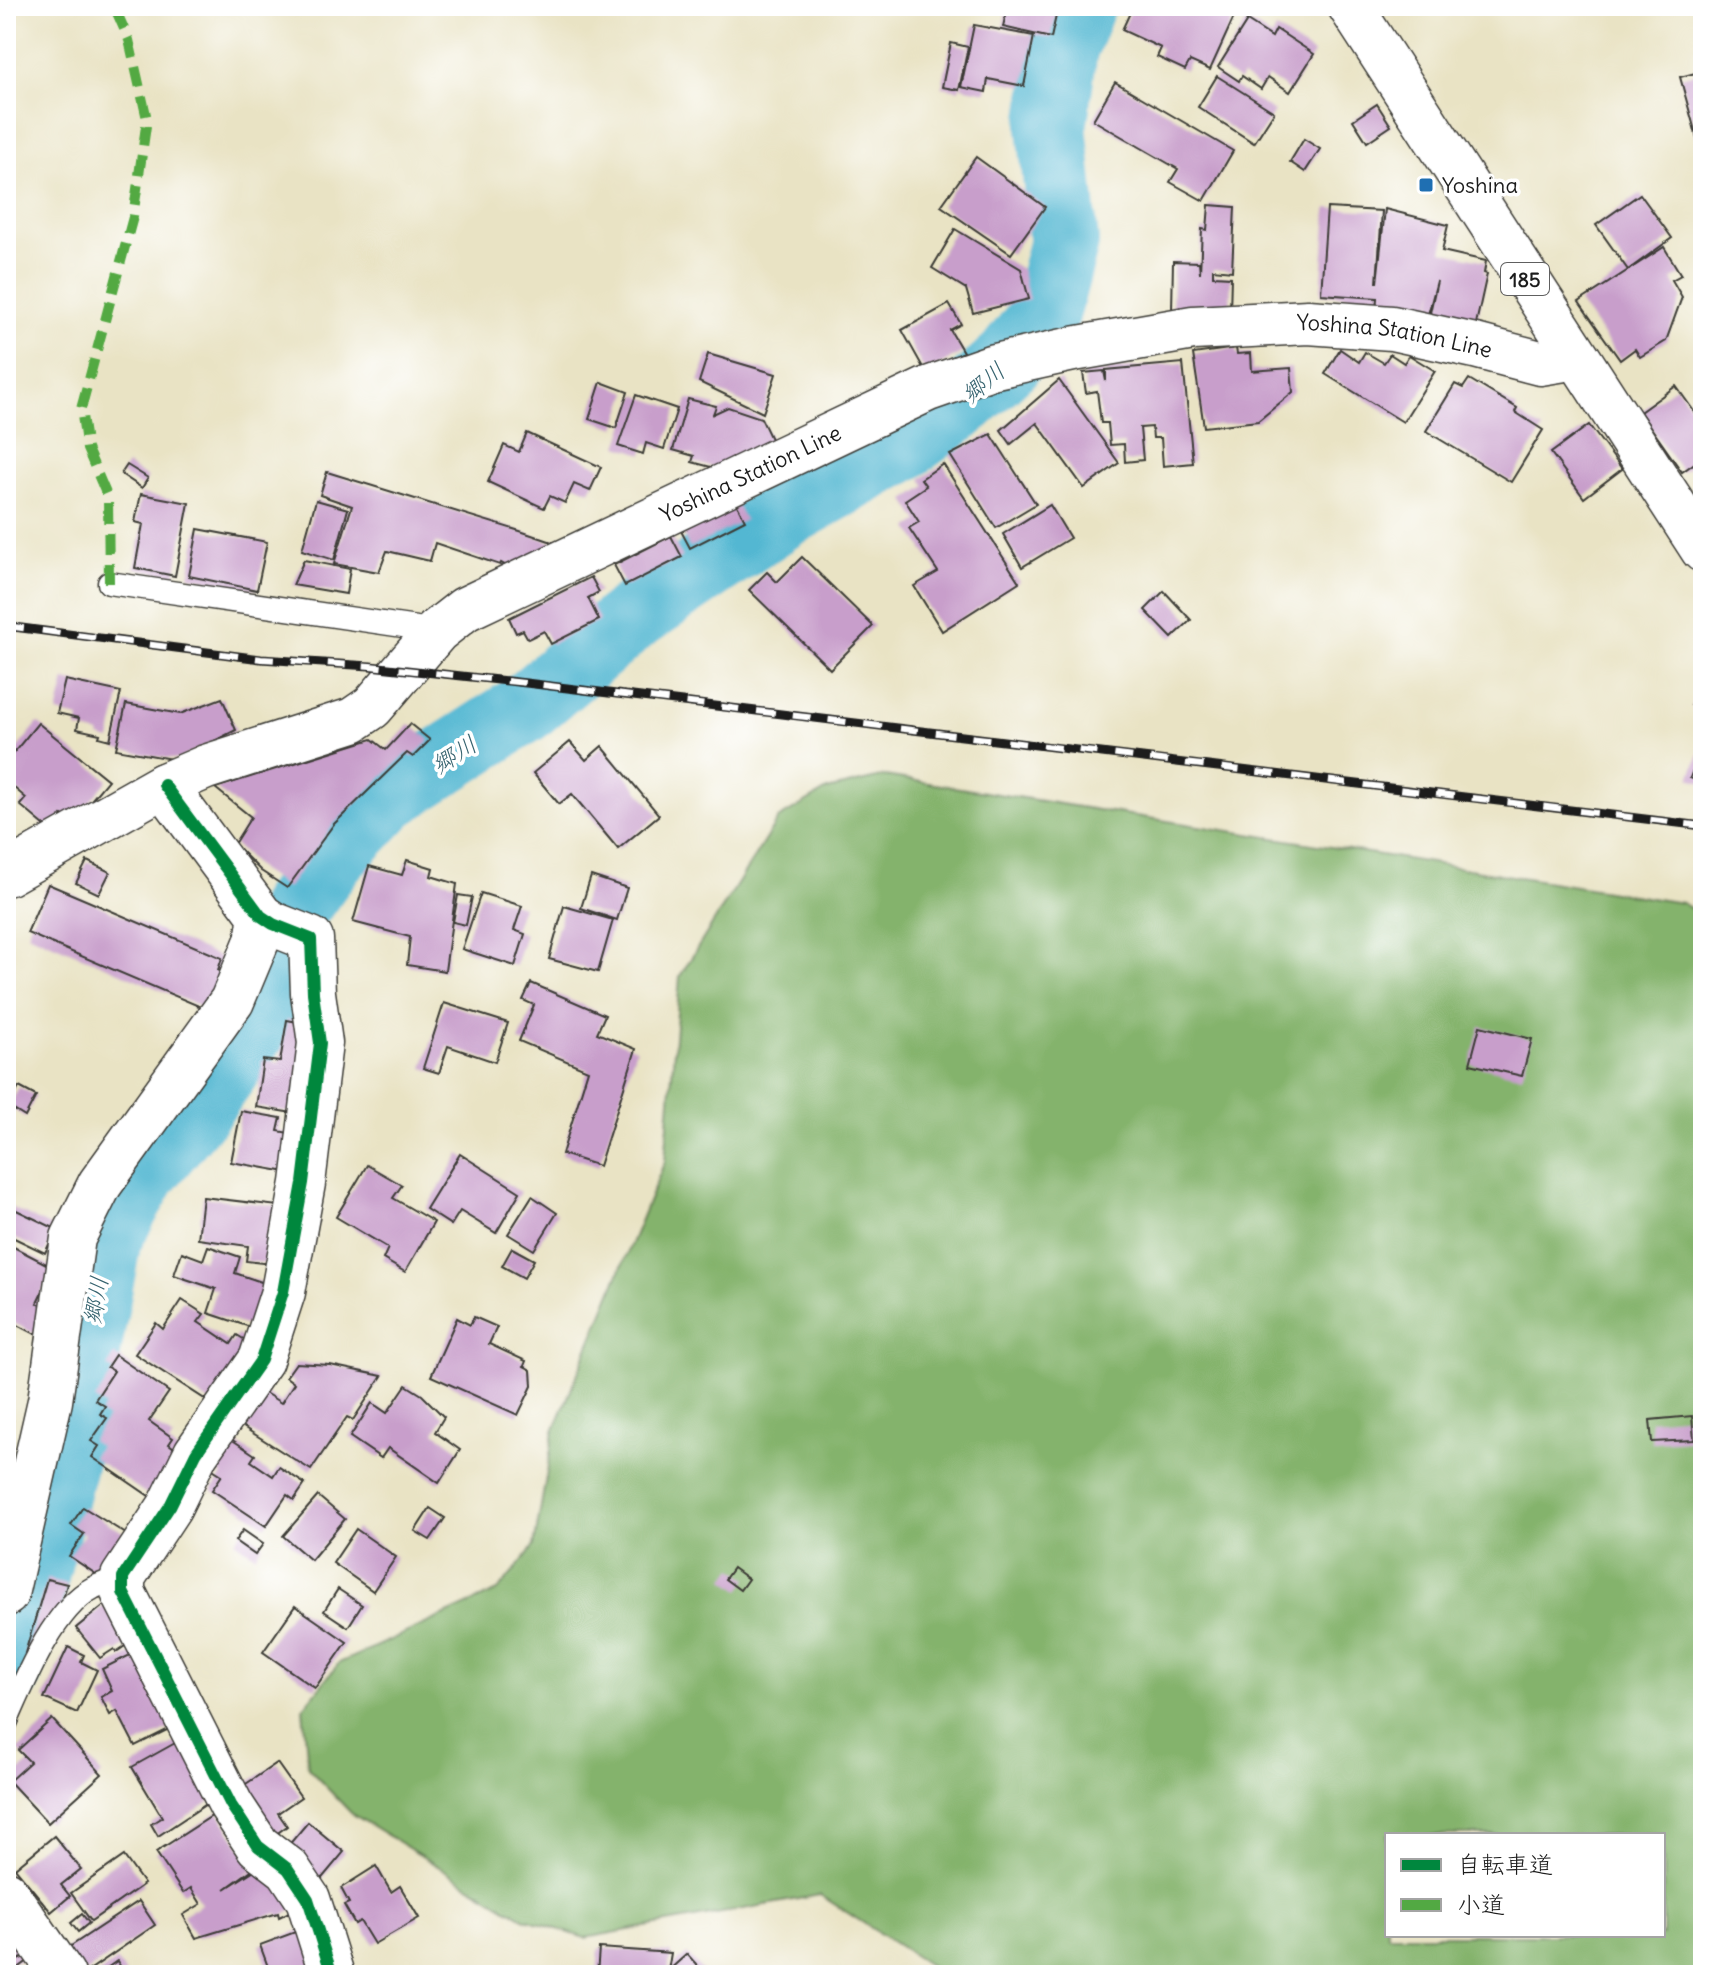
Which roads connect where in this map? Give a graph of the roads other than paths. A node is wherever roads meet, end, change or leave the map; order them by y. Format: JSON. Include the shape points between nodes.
{"nodes":[{"id":1,"x":1350,"y":6,"type":"edge"},
{"id":2,"x":1577,"y":357,"type":"junction"},
{"id":3,"x":1703,"y":550,"type":"edge"},
{"id":4,"x":109,"y":583,"type":"dead end"},
{"id":5,"x":437,"y":631,"type":"junction"},
{"id":6,"x":164,"y":785,"type":"junction"},
{"id":7,"x":6,"y":874,"type":"edge"},
{"id":8,"x":277,"y":925,"type":"junction"},
{"id":9,"x":123,"y":1577,"type":"junction"},
{"id":10,"x":6,"y":1594,"type":"edge"},
{"id":11,"x":6,"y":1723,"type":"edge"},
{"id":12,"x":6,"y":1893,"type":"edge"},
{"id":13,"x":63,"y":1975,"type":"edge"},
{"id":14,"x":332,"y":1975,"type":"edge"}],
"edges":[{"from":1,"to":2,"type":"main road","number":"185"},
{"from":2,"to":3,"type":"main road","number":"185"},
{"from":2,"to":5,"type":"main road","name":"Yoshina Station Line","via":[[1540,363],[1392,328],[1308,322],[1193,328],[991,367],[928,389],[520,582],[465,609]]},
{"from":4,"to":5,"type":"lane"},
{"from":5,"to":6,"type":"main road","name":"Yoshina Station Line","via":[[372,707],[353,720]]},
{"from":6,"to":7,"type":"main road","name":"Yoshina Station Line"},
{"from":6,"to":8,"type":"main road"},
{"from":8,"to":9,"type":"main road","via":[[311,939],[320,1043],[283,1292],[261,1360],[196,1453],[170,1506]]},
{"from":8,"to":10,"type":"main road","via":[[257,941],[232,1001],[100,1184],[73,1238],[50,1401]]},
{"from":9,"to":11,"type":"lane","via":[[92,1588],[71,1604],[32,1662]]},
{"from":9,"to":14,"type":"main road","via":[[123,1592],[231,1805],[258,1846],[288,1869],[308,1899]]},
{"from":12,"to":13,"type":"main road"}]}
